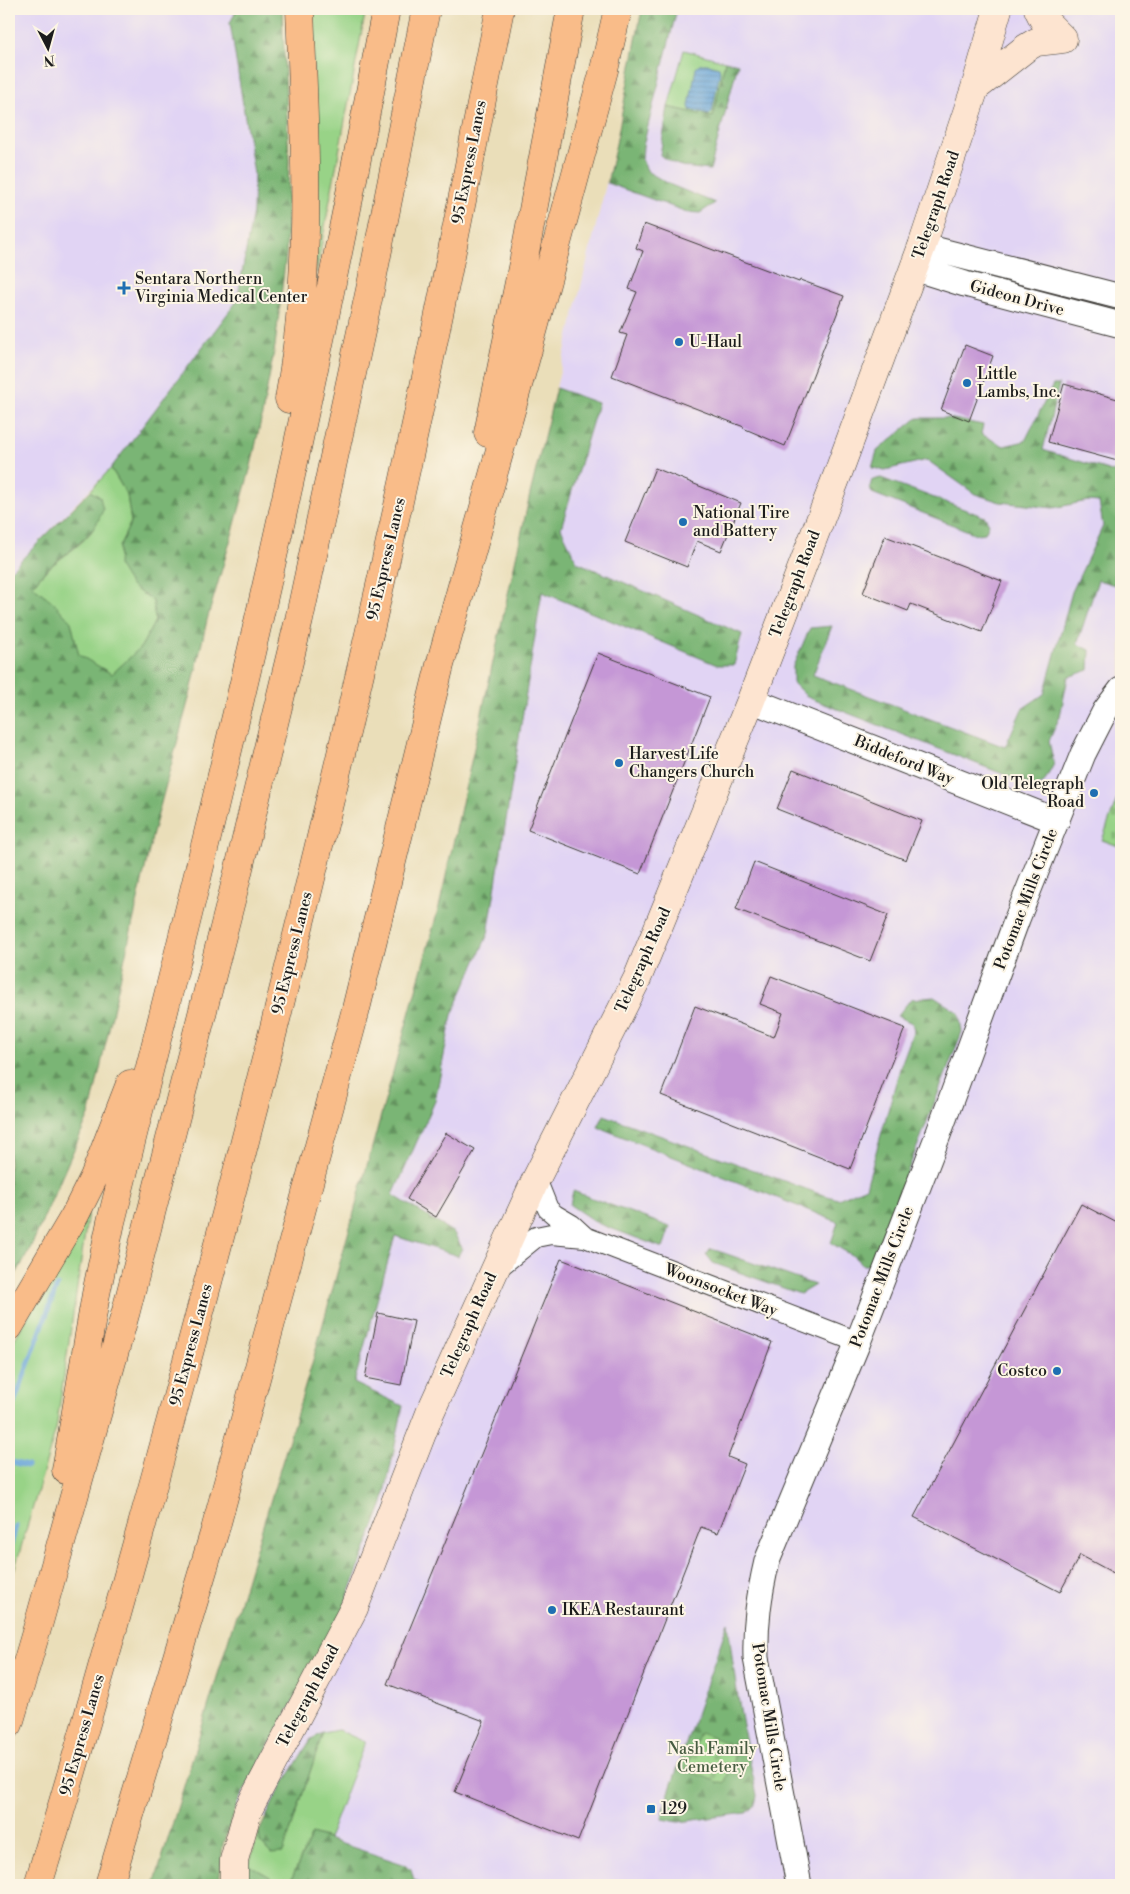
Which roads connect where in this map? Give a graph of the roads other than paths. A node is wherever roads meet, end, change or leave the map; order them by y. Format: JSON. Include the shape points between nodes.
{"nodes":[{"id":1,"x":300,"y":9,"type":"edge"},
{"id":2,"x":386,"y":9,"type":"edge"},
{"id":3,"x":426,"y":9,"type":"edge"},
{"id":4,"x":500,"y":9,"type":"edge"},
{"id":5,"x":571,"y":9,"type":"edge"},
{"id":6,"x":618,"y":9,"type":"edge"},
{"id":7,"x":998,"y":9,"type":"edge"},
{"id":8,"x":1038,"y":9,"type":"edge"},
{"id":9,"x":975,"y":88,"type":"junction"},
{"id":10,"x":918,"y":257,"type":"junction"},
{"id":11,"x":1121,"y":297,"type":"edge"},
{"id":12,"x":1121,"y":325,"type":"edge"},
{"id":13,"x":256,"y":624,"type":"junction"},
{"id":14,"x":440,"y":665,"type":"junction"},
{"id":15,"x":1121,"y":690,"type":"edge"},
{"id":16,"x":751,"y":700,"type":"junction"},
{"id":17,"x":1057,"y":821,"type":"junction"},
{"id":18,"x":178,"y":951,"type":"junction"},
{"id":19,"x":536,"y":1179,"type":"junction"},
{"id":20,"x":585,"y":1237,"type":"junction"},
{"id":21,"x":493,"y":1271,"type":"junction"},
{"id":22,"x":9,"y":1327,"type":"edge"},
{"id":23,"x":858,"y":1342,"type":"junction"},
{"id":24,"x":39,"y":1622,"type":"junction"},
{"id":25,"x":9,"y":1724,"type":"edge"},
{"id":26,"x":38,"y":1885,"type":"edge"},
{"id":27,"x":109,"y":1885,"type":"edge"},
{"id":28,"x":234,"y":1885,"type":"edge"},
{"id":29,"x":799,"y":1885,"type":"edge"}],
"edges":[{"from":1,"to":13,"type":"highway","via":[[307,184],[305,258],[294,373]]},
{"from":2,"to":13,"type":"highway","via":[[327,305]]},
{"from":3,"to":24,"type":"highway","via":[[299,620],[126,1311]]},
{"from":4,"to":26,"type":"highway","name":"95 Express Lanes","via":[[410,454],[290,960],[200,1316]]},
{"from":5,"to":14,"type":"highway","via":[[524,258]]},
{"from":6,"to":14,"type":"highway"},
{"from":7,"to":9,"type":"main road","name":"Telegraph Road"},
{"from":8,"to":9,"type":"main road","via":[[1043,19],[1063,39],[1036,42]]},
{"from":9,"to":10,"type":"main road","name":"Telegraph Road"},
{"from":10,"to":11,"type":"street","name":"Gideon Drive"},
{"from":10,"to":12,"type":"street","name":"Gideon Drive","via":[[958,282]]},
{"from":10,"to":16,"type":"main road","name":"Telegraph Road"},
{"from":13,"to":18,"type":"highway","via":[[222,778]]},
{"from":14,"to":27,"type":"highway","via":[[355,1013],[275,1308],[214,1530]]},
{"from":15,"to":17,"type":"street","name":"Potomac Mills Circle","via":[[1105,711],[1083,754]]},
{"from":16,"to":17,"type":"street","name":"Biddeford Way"},
{"from":16,"to":19,"type":"main road","name":"Telegraph Road","via":[[637,979]]},
{"from":17,"to":23,"type":"street","name":"Potomac Mills Circle"},
{"from":18,"to":22,"type":"highway","via":[[94,1177]]},
{"from":18,"to":24,"type":"highway","via":[[106,1249]]},
{"from":19,"to":20,"type":"street","name":"Woonsocket Way","via":[[548,1209]]},
{"from":19,"to":21,"type":"main road","name":"Telegraph Road"},
{"from":20,"to":21,"type":"street","name":"Woonsocket Way","via":[[536,1236]]},
{"from":20,"to":23,"type":"street","name":"Woonsocket Way"},
{"from":21,"to":28,"type":"main road","name":"Telegraph Road","via":[[430,1413],[354,1608],[248,1810],[234,1860]]},
{"from":23,"to":29,"type":"street","name":"Potomac Mills Circle","via":[[767,1561],[759,1597],[756,1628],[758,1674]]},
{"from":24,"to":25,"type":"highway"}]}
